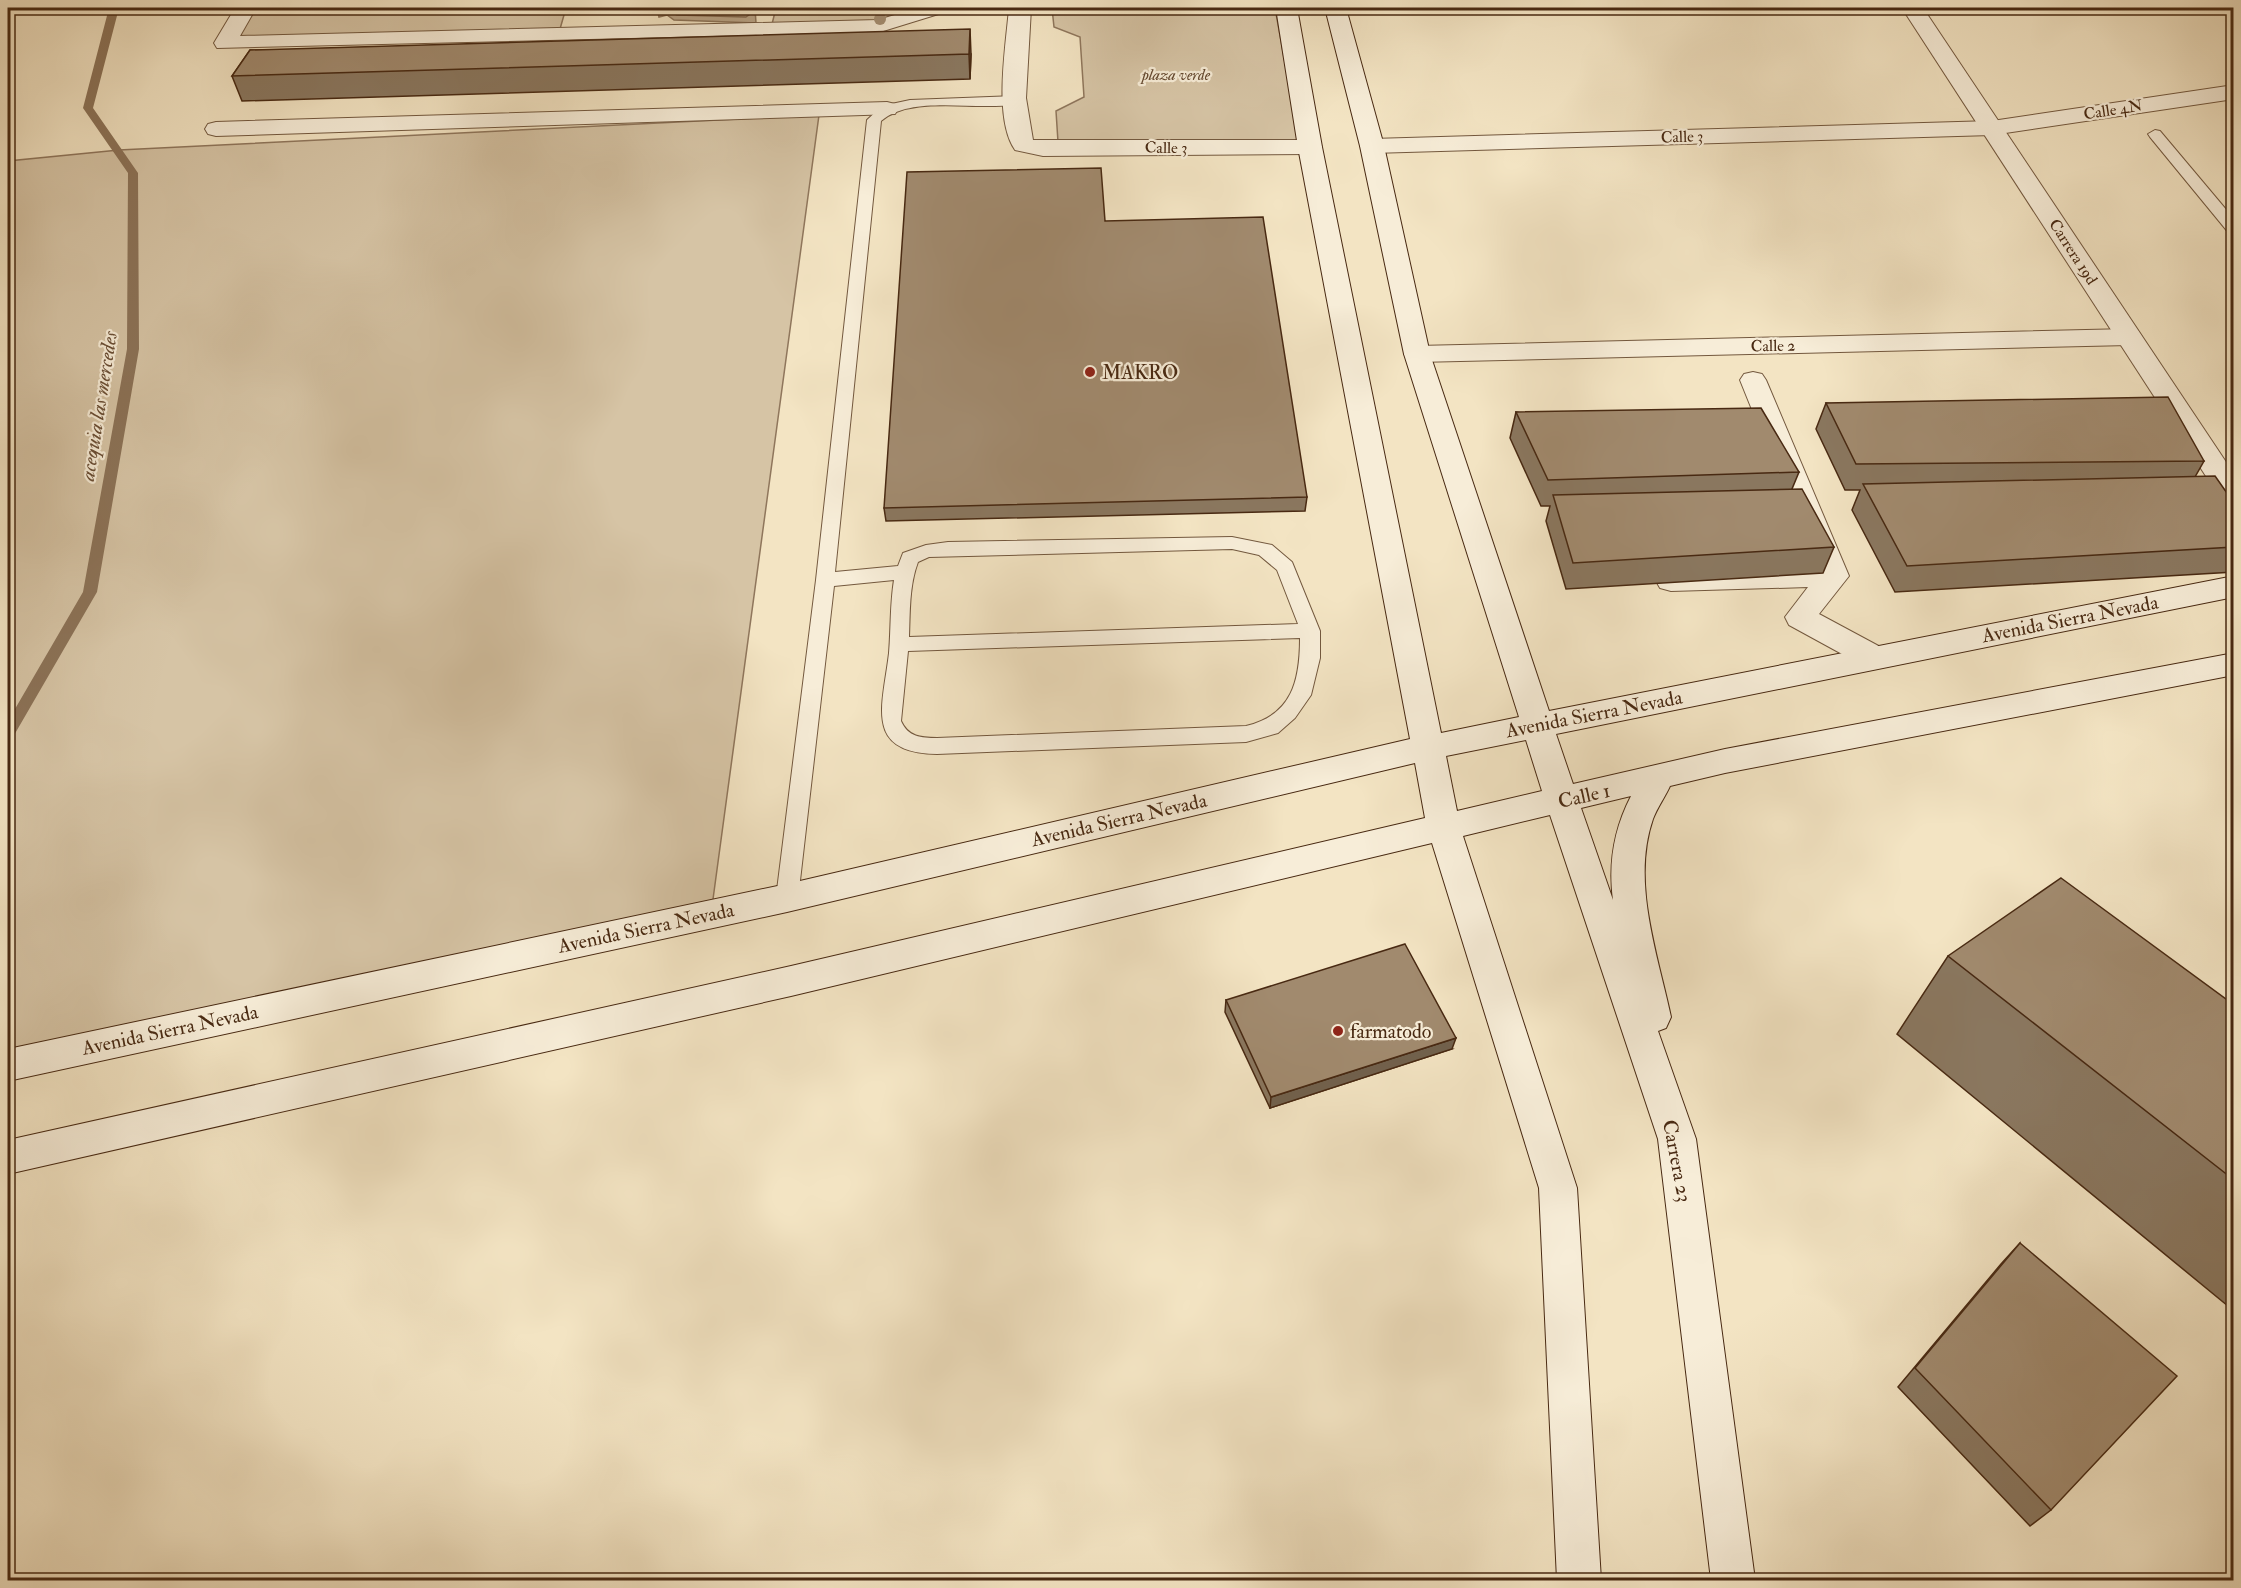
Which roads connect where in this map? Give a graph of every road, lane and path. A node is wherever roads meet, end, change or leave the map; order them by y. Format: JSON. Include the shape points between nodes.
{"nodes":[{"id":1,"x":245,"y":8,"type":"edge"},
{"id":2,"x":938,"y":8,"type":"edge"},
{"id":3,"x":1020,"y":8,"type":"edge"},
{"id":4,"x":1286,"y":8,"type":"edge"},
{"id":5,"x":1335,"y":8,"type":"edge"},
{"id":6,"x":1913,"y":8,"type":"edge"},
{"id":7,"x":2234,"y":92,"type":"edge"},
{"id":8,"x":1016,"y":100,"type":"junction"},
{"id":9,"x":888,"y":109,"type":"junction"},
{"id":10,"x":1992,"y":128,"type":"junction"},
{"id":11,"x":216,"y":129,"type":"dead end"},
{"id":12,"x":2155,"y":134,"type":"dead end"},
{"id":13,"x":1372,"y":146,"type":"junction"},
{"id":14,"x":1310,"y":147,"type":"junction"},
{"id":15,"x":2234,"y":229,"type":"edge"},
{"id":16,"x":2129,"y":337,"type":"junction"},
{"id":17,"x":1417,"y":354,"type":"junction"},
{"id":18,"x":1753,"y":380,"type":"dead end"},
{"id":19,"x":2234,"y":497,"type":"edge"},
{"id":20,"x":904,"y":572,"type":"junction"},
{"id":21,"x":1834,"y":576,"type":"junction"},
{"id":22,"x":825,"y":580,"type":"junction"},
{"id":23,"x":1638,"y":582,"type":"edge"},
{"id":24,"x":2234,"y":586,"type":"edge"},
{"id":25,"x":1310,"y":631,"type":"junction"},
{"id":26,"x":899,"y":644,"type":"junction"},
{"id":27,"x":1875,"y":658,"type":"junction"},
{"id":28,"x":2234,"y":664,"type":"edge"},
{"id":29,"x":1537,"y":725,"type":"junction"},
{"id":30,"x":1430,"y":747,"type":"junction"},
{"id":31,"x":1658,"y":778,"type":"junction"},
{"id":32,"x":1562,"y":801,"type":"junction"},
{"id":33,"x":1444,"y":829,"type":"junction"},
{"id":34,"x":787,"y":898,"type":"junction"},
{"id":35,"x":8,"y":1065,"type":"edge"},
{"id":36,"x":1677,"y":1139,"type":"junction"},
{"id":37,"x":8,"y":1157,"type":"edge"},
{"id":38,"x":1579,"y":1581,"type":"edge"},
{"id":39,"x":1732,"y":1581,"type":"edge"}],
"edges":[{"from":1,"to":2,"type":"main road","via":[[225,43],[880,26]]},
{"from":3,"to":8,"type":"main road"},
{"from":4,"to":14,"type":"main road"},
{"from":5,"to":13,"type":"main road","name":"Carrera 23"},
{"from":6,"to":10,"type":"main road","name":"Carrera 19d"},
{"from":7,"to":10,"type":"main road","name":"Calle 4N"},
{"from":8,"to":9,"type":"lane","via":[[910,104]]},
{"from":8,"to":14,"type":"main road","name":"Calle 3","via":[[1017,134],[1023,145],[1043,149]]},
{"from":9,"to":11,"type":"main road"},
{"from":9,"to":22,"type":"lane","via":[[874,120]]},
{"from":10,"to":13,"type":"main road","name":"Calle 3"},
{"from":10,"to":16,"type":"main road","name":"Carrera 19d"},
{"from":12,"to":15,"type":"lane"},
{"from":13,"to":17,"type":"main road","name":"Carrera 23"},
{"from":14,"to":30,"type":"main road"},
{"from":16,"to":17,"type":"main road","name":"Calle 2"},
{"from":16,"to":19,"type":"main road","name":"Carrera 19d"},
{"from":17,"to":29,"type":"main road","name":"Carrera 23"},
{"from":18,"to":21,"type":"main road"},
{"from":20,"to":22,"type":"lane"},
{"from":20,"to":25,"type":"lane","via":[[910,558],[948,548],[1232,543],[1265,550],[1285,567]]},
{"from":20,"to":26,"type":"lane"},
{"from":21,"to":23,"type":"main road"},
{"from":21,"to":27,"type":"main road","via":[[1800,617]]},
{"from":22,"to":34,"type":"lane"},
{"from":24,"to":27,"type":"main road","name":"Avenida Sierra Nevada"},
{"from":25,"to":26,"type":"lane"},
{"from":25,"to":26,"type":"lane","via":[[1304,690],[1288,713],[1271,728],[1246,734],[937,746],[902,741],[891,721]]},
{"from":27,"to":29,"type":"main road","name":"Avenida Sierra Nevada"},
{"from":28,"to":31,"type":"main road","name":"Calle 1","via":[[1725,761]]},
{"from":29,"to":30,"type":"main road","name":"Avenida Sierra Nevada"},
{"from":29,"to":32,"type":"main road","name":"Carrera 23"},
{"from":30,"to":33,"type":"main road"},
{"from":30,"to":34,"type":"main road","name":"Avenida Sierra Nevada"},
{"from":31,"to":32,"type":"main road","name":"Calle 1"},
{"from":31,"to":36,"type":"main road","via":[[1636,820],[1628,886]]},
{"from":32,"to":33,"type":"main road","name":"Calle 1"},
{"from":32,"to":36,"type":"main road","name":"Carrera 23"},
{"from":33,"to":37,"type":"main road","via":[[779,984]]},
{"from":33,"to":38,"type":"main road","via":[[1558,1188]]},
{"from":34,"to":35,"type":"main road","name":"Avenida Sierra Nevada"},
{"from":36,"to":39,"type":"main road","name":"Carrera 23"}]}
